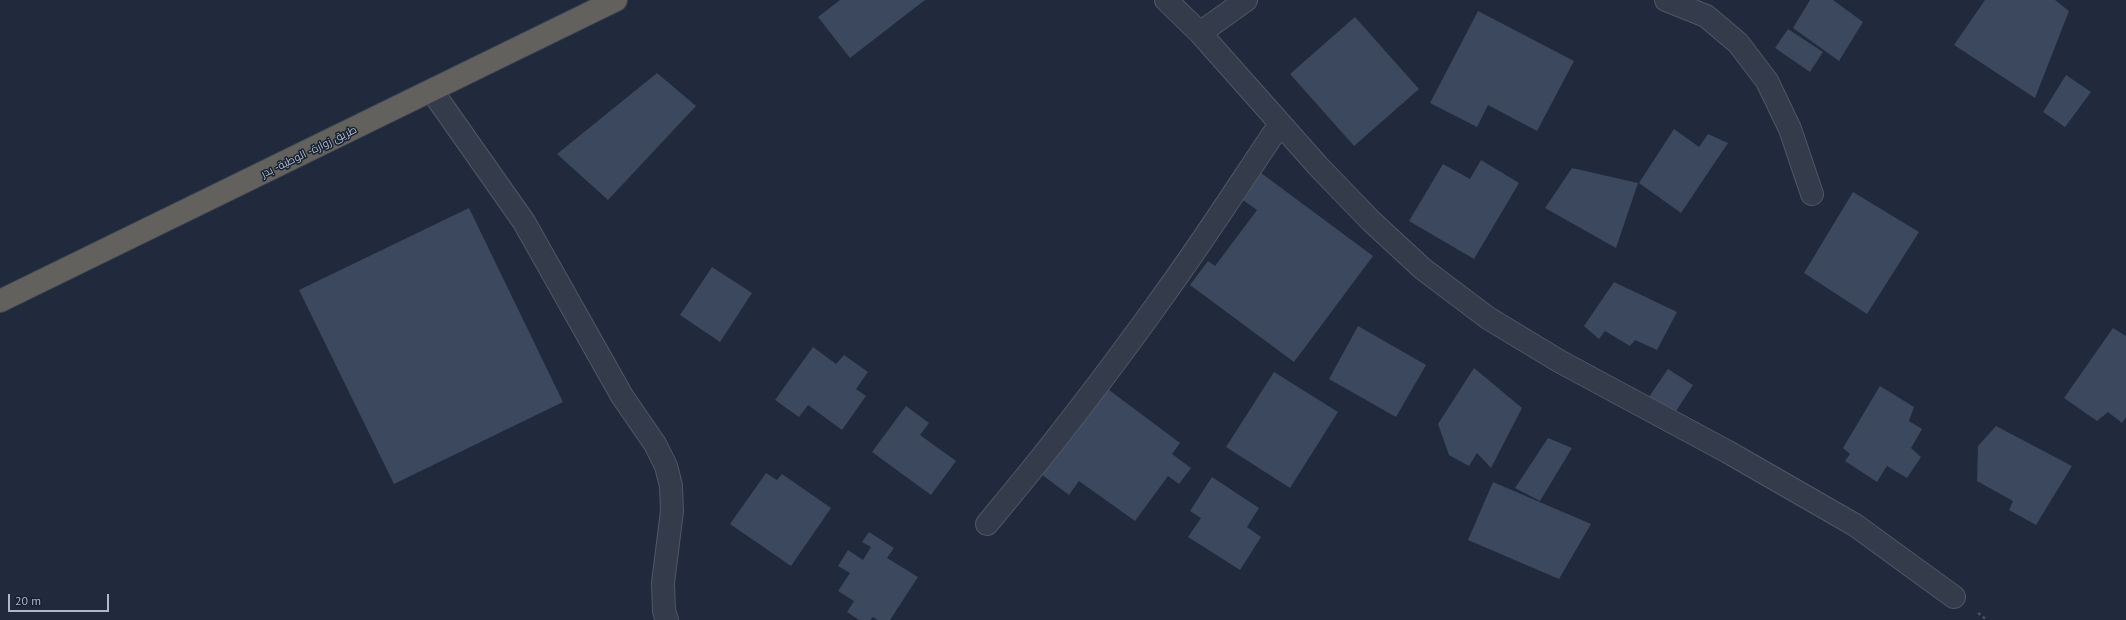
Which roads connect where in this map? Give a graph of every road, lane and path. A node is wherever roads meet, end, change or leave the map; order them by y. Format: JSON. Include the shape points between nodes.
{"nodes":[{"id":1,"x":616,"y":0,"type":"edge"},
{"id":2,"x":1166,"y":0,"type":"edge"},
{"id":3,"x":1246,"y":0,"type":"edge"},
{"id":4,"x":1666,"y":0,"type":"edge"},
{"id":5,"x":1200,"y":33,"type":"junction"},
{"id":6,"x":432,"y":92,"type":"junction"},
{"id":7,"x":1280,"y":124,"type":"junction"},
{"id":8,"x":1812,"y":194,"type":"dead end"},
{"id":9,"x":0,"y":302,"type":"edge"},
{"id":10,"x":987,"y":524,"type":"dead end"},
{"id":11,"x":1954,"y":598,"type":"dead end"},
{"id":12,"x":667,"y":620,"type":"edge"}],
"edges":[{"from":1,"to":6,"type":"highway","name":"طريق زوارة- الوطية- بدر"},
{"from":2,"to":5,"type":"street"},
{"from":3,"to":5,"type":"street"},
{"from":4,"to":8,"type":"street","via":[[1706,16],[1738,43],[1767,81],[1790,129]]},
{"from":5,"to":7,"type":"street"},
{"from":6,"to":9,"type":"highway","name":"طريق زوارة- الوطية- بدر"},
{"from":6,"to":12,"type":"street","via":[[524,222],[622,396],[656,444],[666,466],[672,505],[663,583],[664,611]]},
{"from":7,"to":10,"type":"street","via":[[1123,352]]},
{"from":7,"to":11,"type":"street","via":[[1371,221],[1423,269],[1488,318],[1559,361],[1728,452],[1855,525]]}]}
